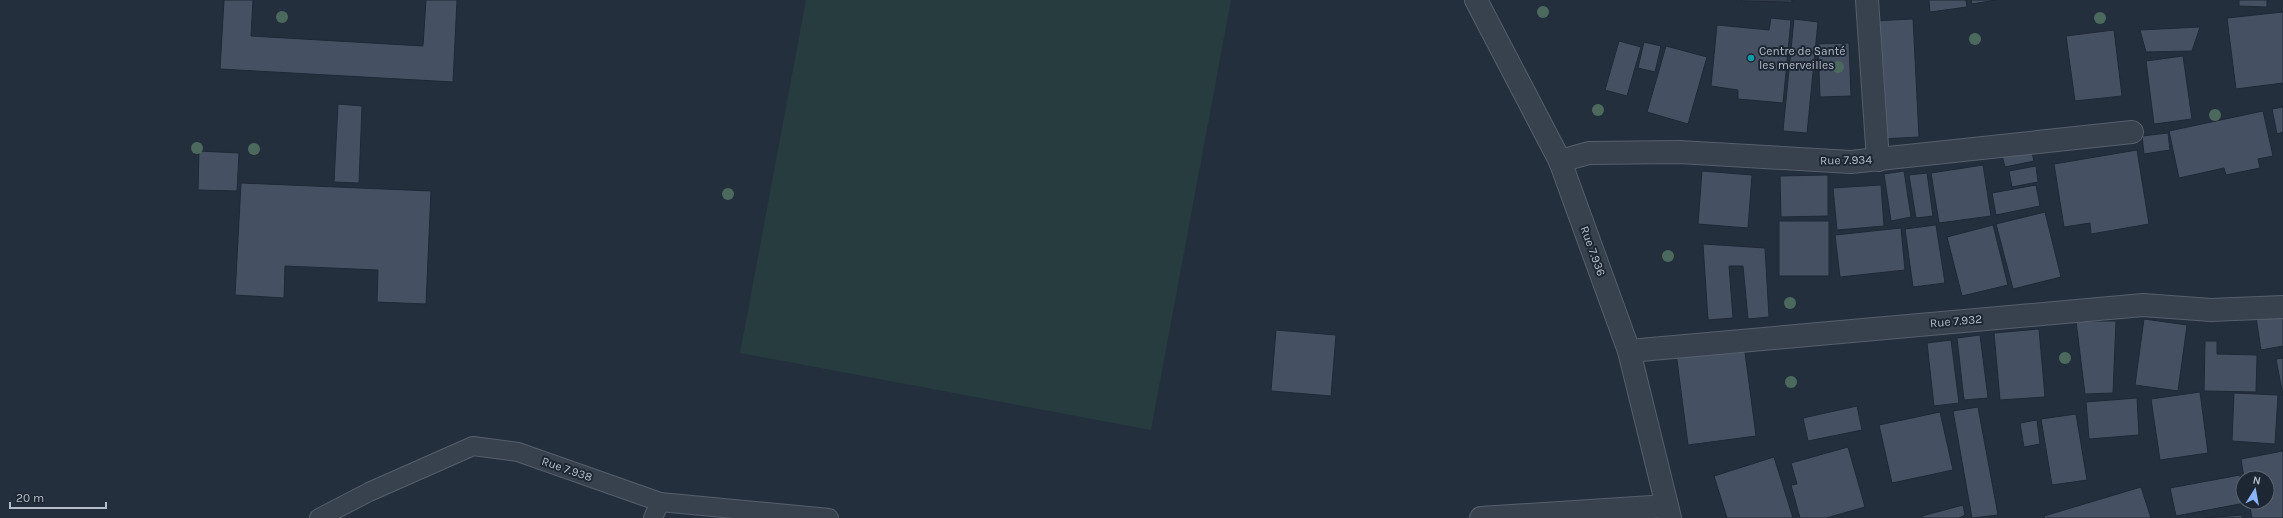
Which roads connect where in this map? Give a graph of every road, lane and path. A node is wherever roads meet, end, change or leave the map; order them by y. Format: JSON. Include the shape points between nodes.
{"nodes":[{"id":1,"x":1476,"y":0,"type":"edge"},
{"id":2,"x":1867,"y":0,"type":"edge"},
{"id":3,"x":2132,"y":132,"type":"dead end"},
{"id":4,"x":1560,"y":160,"type":"junction"},
{"id":5,"x":1878,"y":160,"type":"junction"},
{"id":6,"x":2283,"y":307,"type":"edge"},
{"id":7,"x":1629,"y":351,"type":"junction"},
{"id":8,"x":656,"y":510,"type":"edge"},
{"id":9,"x":1668,"y":512,"type":"edge"},
{"id":10,"x":319,"y":518,"type":"edge"},
{"id":11,"x":829,"y":518,"type":"edge"},
{"id":12,"x":1481,"y":518,"type":"edge"}],
"edges":[{"from":1,"to":4,"type":"street","name":"Rue 7.936"},
{"from":2,"to":5,"type":"street"},
{"from":3,"to":5,"type":"street","name":"Rue 7.934"},
{"from":4,"to":5,"type":"street","name":"Rue 7.934","via":[[1589,153],[1679,152],[1851,162]]},
{"from":4,"to":7,"type":"street","name":"Rue 7.936"},
{"from":6,"to":7,"type":"street","name":"Rue 7.932","via":[[2211,310],[2143,304]]},
{"from":7,"to":9,"type":"street","name":"Rue 7.936"},
{"from":8,"to":10,"type":"lane","name":"Rue 7.938","via":[[518,452],[473,446],[369,492]]},
{"from":8,"to":11,"type":"lane","name":"Rue 7.938"},
{"from":9,"to":12,"type":"street"}]}
